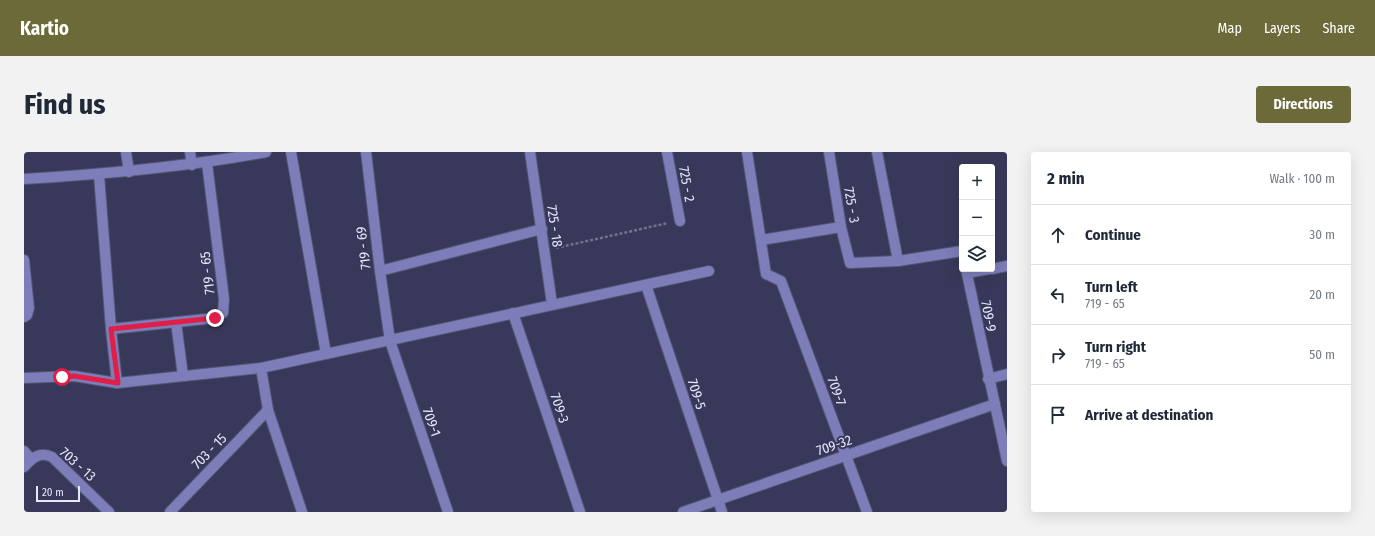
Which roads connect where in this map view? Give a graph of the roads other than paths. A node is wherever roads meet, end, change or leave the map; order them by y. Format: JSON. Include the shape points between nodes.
{"nodes":[{"id":1,"x":126,"y":152,"type":"edge"},
{"id":2,"x":190,"y":152,"type":"edge"},
{"id":3,"x":266,"y":152,"type":"edge"},
{"id":4,"x":291,"y":152,"type":"edge"},
{"id":5,"x":366,"y":152,"type":"edge"},
{"id":6,"x":530,"y":152,"type":"edge"},
{"id":7,"x":667,"y":152,"type":"edge"},
{"id":8,"x":747,"y":152,"type":"edge"},
{"id":9,"x":829,"y":152,"type":"edge"},
{"id":10,"x":877,"y":152,"type":"edge"},
{"id":11,"x":207,"y":163,"type":"junction"},
{"id":12,"x":192,"y":165,"type":"junction"},
{"id":13,"x":129,"y":172,"type":"junction"},
{"id":14,"x":99,"y":175,"type":"junction"},
{"id":15,"x":24,"y":179,"type":"edge"},
{"id":16,"x":680,"y":221,"type":"road end"},
{"id":17,"x":841,"y":227,"type":"junction"},
{"id":18,"x":542,"y":229,"type":"junction"},
{"id":19,"x":761,"y":240,"type":"junction"},
{"id":20,"x":959,"y":251,"type":"edge"},
{"id":21,"x":24,"y":260,"type":"edge"},
{"id":22,"x":898,"y":261,"type":"junction"},
{"id":23,"x":1007,"y":266,"type":"edge"},
{"id":24,"x":995,"y":268,"type":"edge"},
{"id":25,"x":380,"y":271,"type":"junction"},
{"id":26,"x":709,"y":271,"type":"dead end"},
{"id":27,"x":966,"y":272,"type":"edge"},
{"id":28,"x":646,"y":285,"type":"junction"},
{"id":29,"x":552,"y":304,"type":"junction"},
{"id":30,"x":513,"y":313,"type":"junction"},
{"id":31,"x":24,"y":317,"type":"edge"},
{"id":32,"x":176,"y":322,"type":"junction"},
{"id":33,"x":111,"y":329,"type":"junction"},
{"id":34,"x":390,"y":341,"type":"junction"},
{"id":35,"x":326,"y":354,"type":"junction"},
{"id":36,"x":261,"y":368,"type":"junction"},
{"id":37,"x":1007,"y":374,"type":"edge"},
{"id":38,"x":183,"y":376,"type":"junction"},
{"id":39,"x":24,"y":378,"type":"edge"},
{"id":40,"x":988,"y":379,"type":"junction"},
{"id":41,"x":118,"y":383,"type":"junction"},
{"id":42,"x":995,"y":404,"type":"junction"},
{"id":43,"x":268,"y":410,"type":"junction"},
{"id":44,"x":24,"y":451,"type":"edge"},
{"id":45,"x":846,"y":456,"type":"junction"},
{"id":46,"x":1007,"y":461,"type":"edge"},
{"id":47,"x":27,"y":463,"type":"edge"},
{"id":48,"x":718,"y":500,"type":"junction"},
{"id":49,"x":109,"y":512,"type":"edge"},
{"id":50,"x":170,"y":512,"type":"edge"},
{"id":51,"x":302,"y":512,"type":"edge"},
{"id":52,"x":448,"y":512,"type":"edge"},
{"id":53,"x":580,"y":512,"type":"edge"},
{"id":54,"x":683,"y":512,"type":"edge"},
{"id":55,"x":722,"y":512,"type":"edge"},
{"id":56,"x":867,"y":512,"type":"edge"}],
"edges":[{"from":1,"to":13,"type":"street"},
{"from":2,"to":12,"type":"street"},
{"from":3,"to":11,"type":"street"},
{"from":4,"to":35,"type":"street"},
{"from":5,"to":25,"type":"street","name":"719 - 69"},
{"from":6,"to":18,"type":"street","name":"725 - 18"},
{"from":7,"to":16,"type":"street","name":"725 - 2"},
{"from":8,"to":19,"type":"street"},
{"from":9,"to":17,"type":"street","name":"725 - 3"},
{"from":10,"to":22,"type":"street"},
{"from":11,"to":12,"type":"street"},
{"from":11,"to":32,"type":"street","name":"719 - 65","via":[[224,299],[223,313],[215,318]]},
{"from":12,"to":13,"type":"street"},
{"from":13,"to":14,"type":"street"},
{"from":14,"to":15,"type":"street"},
{"from":14,"to":33,"type":"street"},
{"from":17,"to":19,"type":"street"},
{"from":17,"to":22,"type":"street","name":"725 - 3","via":[[850,263]]},
{"from":18,"to":25,"type":"street"},
{"from":18,"to":29,"type":"street","name":"725 - 18"},
{"from":19,"to":45,"type":"street","name":"709-7","via":[[766,274],[773,279],[781,280]]},
{"from":20,"to":22,"type":"street"},
{"from":21,"to":31,"type":"street","via":[[29,308]]},
{"from":23,"to":24,"type":"street"},
{"from":25,"to":34,"type":"street","name":"719 - 69"},
{"from":26,"to":28,"type":"street"},
{"from":27,"to":40,"type":"street","name":"709-9"},
{"from":28,"to":29,"type":"street"},
{"from":28,"to":48,"type":"street","name":"709-5"},
{"from":29,"to":30,"type":"street"},
{"from":30,"to":34,"type":"street"},
{"from":30,"to":53,"type":"street","name":"709-3"},
{"from":32,"to":33,"type":"street","name":"719 - 65"},
{"from":32,"to":38,"type":"street"},
{"from":33,"to":41,"type":"street"},
{"from":34,"to":35,"type":"street"},
{"from":34,"to":52,"type":"street","name":"709-1"},
{"from":35,"to":36,"type":"street"},
{"from":36,"to":38,"type":"street"},
{"from":36,"to":43,"type":"street"},
{"from":37,"to":40,"type":"street"},
{"from":38,"to":41,"type":"street"},
{"from":39,"to":41,"type":"street","via":[[74,376]]},
{"from":40,"to":42,"type":"street","name":"709-9"},
{"from":42,"to":45,"type":"street","name":"709-32"},
{"from":42,"to":46,"type":"street","name":"709-9"},
{"from":43,"to":50,"type":"street","name":"703 - 15"},
{"from":43,"to":51,"type":"street"},
{"from":44,"to":47,"type":"street"},
{"from":45,"to":48,"type":"street","name":"709-32"},
{"from":45,"to":56,"type":"street","name":"709-7"},
{"from":47,"to":49,"type":"street","name":"703 - 13","via":[[39,455],[52,457]]},
{"from":48,"to":54,"type":"street","name":"709-32"},
{"from":48,"to":55,"type":"street","name":"709-5"}]}
